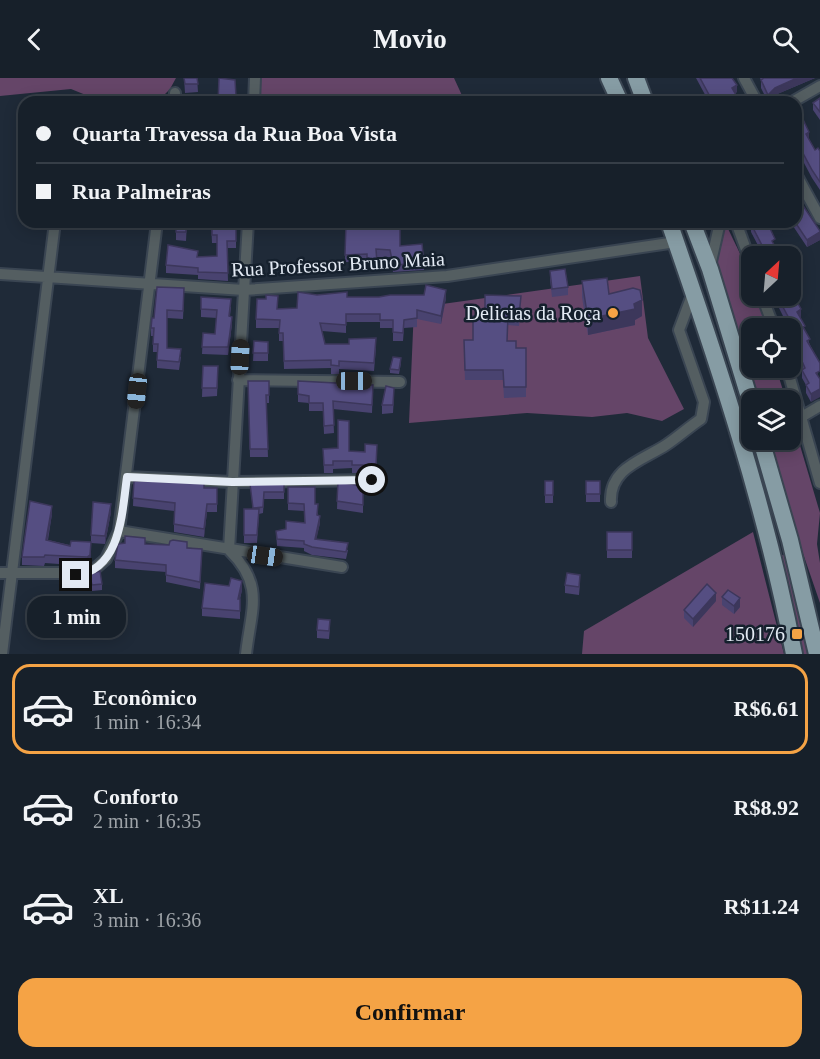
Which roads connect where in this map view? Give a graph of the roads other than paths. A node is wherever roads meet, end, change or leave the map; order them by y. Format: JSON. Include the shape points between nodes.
{"nodes":[{"id":1,"x":255,"y":78,"type":"edge"},
{"id":2,"x":609,"y":78,"type":"edge"},
{"id":3,"x":636,"y":78,"type":"edge"},
{"id":4,"x":744,"y":78,"type":"edge"},
{"id":5,"x":820,"y":86,"type":"edge"},
{"id":6,"x":254,"y":96,"type":"edge"},
{"id":7,"x":617,"y":96,"type":"edge"},
{"id":8,"x":643,"y":96,"type":"edge"},
{"id":9,"x":754,"y":96,"type":"edge"},
{"id":10,"x":802,"y":96,"type":"edge"},
{"id":11,"x":802,"y":185,"type":"edge"},
{"id":12,"x":820,"y":218,"type":"edge"},
{"id":13,"x":54,"y":228,"type":"edge"},
{"id":14,"x":156,"y":228,"type":"edge"},
{"id":15,"x":248,"y":228,"type":"edge"},
{"id":16,"x":671,"y":228,"type":"edge"},
{"id":17,"x":694,"y":228,"type":"edge"},
{"id":18,"x":719,"y":228,"type":"edge"},
{"id":19,"x":738,"y":228,"type":"edge"},
{"id":20,"x":676,"y":242,"type":"junction"},
{"id":21,"x":745,"y":246,"type":"edge"},
{"id":22,"x":710,"y":269,"type":"junction"},
{"id":23,"x":0,"y":274,"type":"edge"},
{"id":24,"x":47,"y":278,"type":"junction"},
{"id":25,"x":149,"y":284,"type":"junction"},
{"id":26,"x":244,"y":290,"type":"junction"},
{"id":27,"x":694,"y":290,"type":"junction"},
{"id":28,"x":790,"y":378,"type":"edge"},
{"id":29,"x":238,"y":380,"type":"junction"},
{"id":30,"x":400,"y":382,"type":"dead end"},
{"id":31,"x":747,"y":390,"type":"edge"},
{"id":32,"x":820,"y":406,"type":"edge"},
{"id":33,"x":803,"y":416,"type":"junction"},
{"id":34,"x":764,"y":450,"type":"edge"},
{"id":35,"x":127,"y":477,"type":"junction"},
{"id":36,"x":372,"y":480,"type":"dead end"},
{"id":37,"x":232,"y":482,"type":"junction"},
{"id":38,"x":820,"y":483,"type":"edge"},
{"id":39,"x":611,"y":502,"type":"dead end"},
{"id":40,"x":119,"y":531,"type":"junction"},
{"id":41,"x":229,"y":550,"type":"junction"},
{"id":42,"x":342,"y":567,"type":"dead end"},
{"id":43,"x":5,"y":573,"type":"edge"},
{"id":44,"x":817,"y":630,"type":"edge"},
{"id":45,"x":2,"y":654,"type":"edge"},
{"id":46,"x":246,"y":654,"type":"edge"},
{"id":47,"x":794,"y":654,"type":"edge"},
{"id":48,"x":817,"y":654,"type":"edge"}],
"edges":[{"from":1,"to":6,"type":"street"},
{"from":2,"to":7,"type":"highway"},
{"from":3,"to":8,"type":"highway"},
{"from":4,"to":9,"type":"street"},
{"from":5,"to":10,"type":"street"},
{"from":11,"to":12,"type":"street"},
{"from":13,"to":24,"type":"street"},
{"from":14,"to":25,"type":"street"},
{"from":15,"to":26,"type":"street"},
{"from":16,"to":20,"type":"highway"},
{"from":17,"to":22,"type":"highway"},
{"from":18,"to":22,"type":"street"},
{"from":19,"to":21,"type":"street"},
{"from":20,"to":26,"type":"street","name":"Rua Professor Bruno Maia","via":[[447,276]]},
{"from":20,"to":27,"type":"highway"},
{"from":22,"to":31,"type":"highway"},
{"from":23,"to":24,"type":"street","name":"Rua Professor Bruno Maia"},
{"from":24,"to":25,"type":"street","name":"Rua Professor Bruno Maia"},
{"from":24,"to":43,"type":"street"},
{"from":25,"to":26,"type":"street","name":"Rua Professor Bruno Maia"},
{"from":25,"to":35,"type":"street"},
{"from":26,"to":29,"type":"street"},
{"from":27,"to":39,"type":"street","via":[[679,330],[704,402],[701,419],[626,469],[615,481]]},
{"from":27,"to":47,"type":"highway","via":[[765,530]]},
{"from":28,"to":33,"type":"street"},
{"from":29,"to":30,"type":"street"},
{"from":29,"to":37,"type":"street"},
{"from":32,"to":33,"type":"street"},
{"from":33,"to":38,"type":"street"},
{"from":34,"to":44,"type":"highway"},
{"from":35,"to":37,"type":"street"},
{"from":35,"to":40,"type":"street"},
{"from":36,"to":37,"type":"street"},
{"from":37,"to":41,"type":"street"},
{"from":40,"to":41,"type":"street"},
{"from":40,"to":43,"type":"street","via":[[106,559],[90,573]]},
{"from":41,"to":42,"type":"street"},
{"from":41,"to":46,"type":"street","via":[[253,583]]},
{"from":43,"to":45,"type":"street"},
{"from":44,"to":48,"type":"highway"}]}
